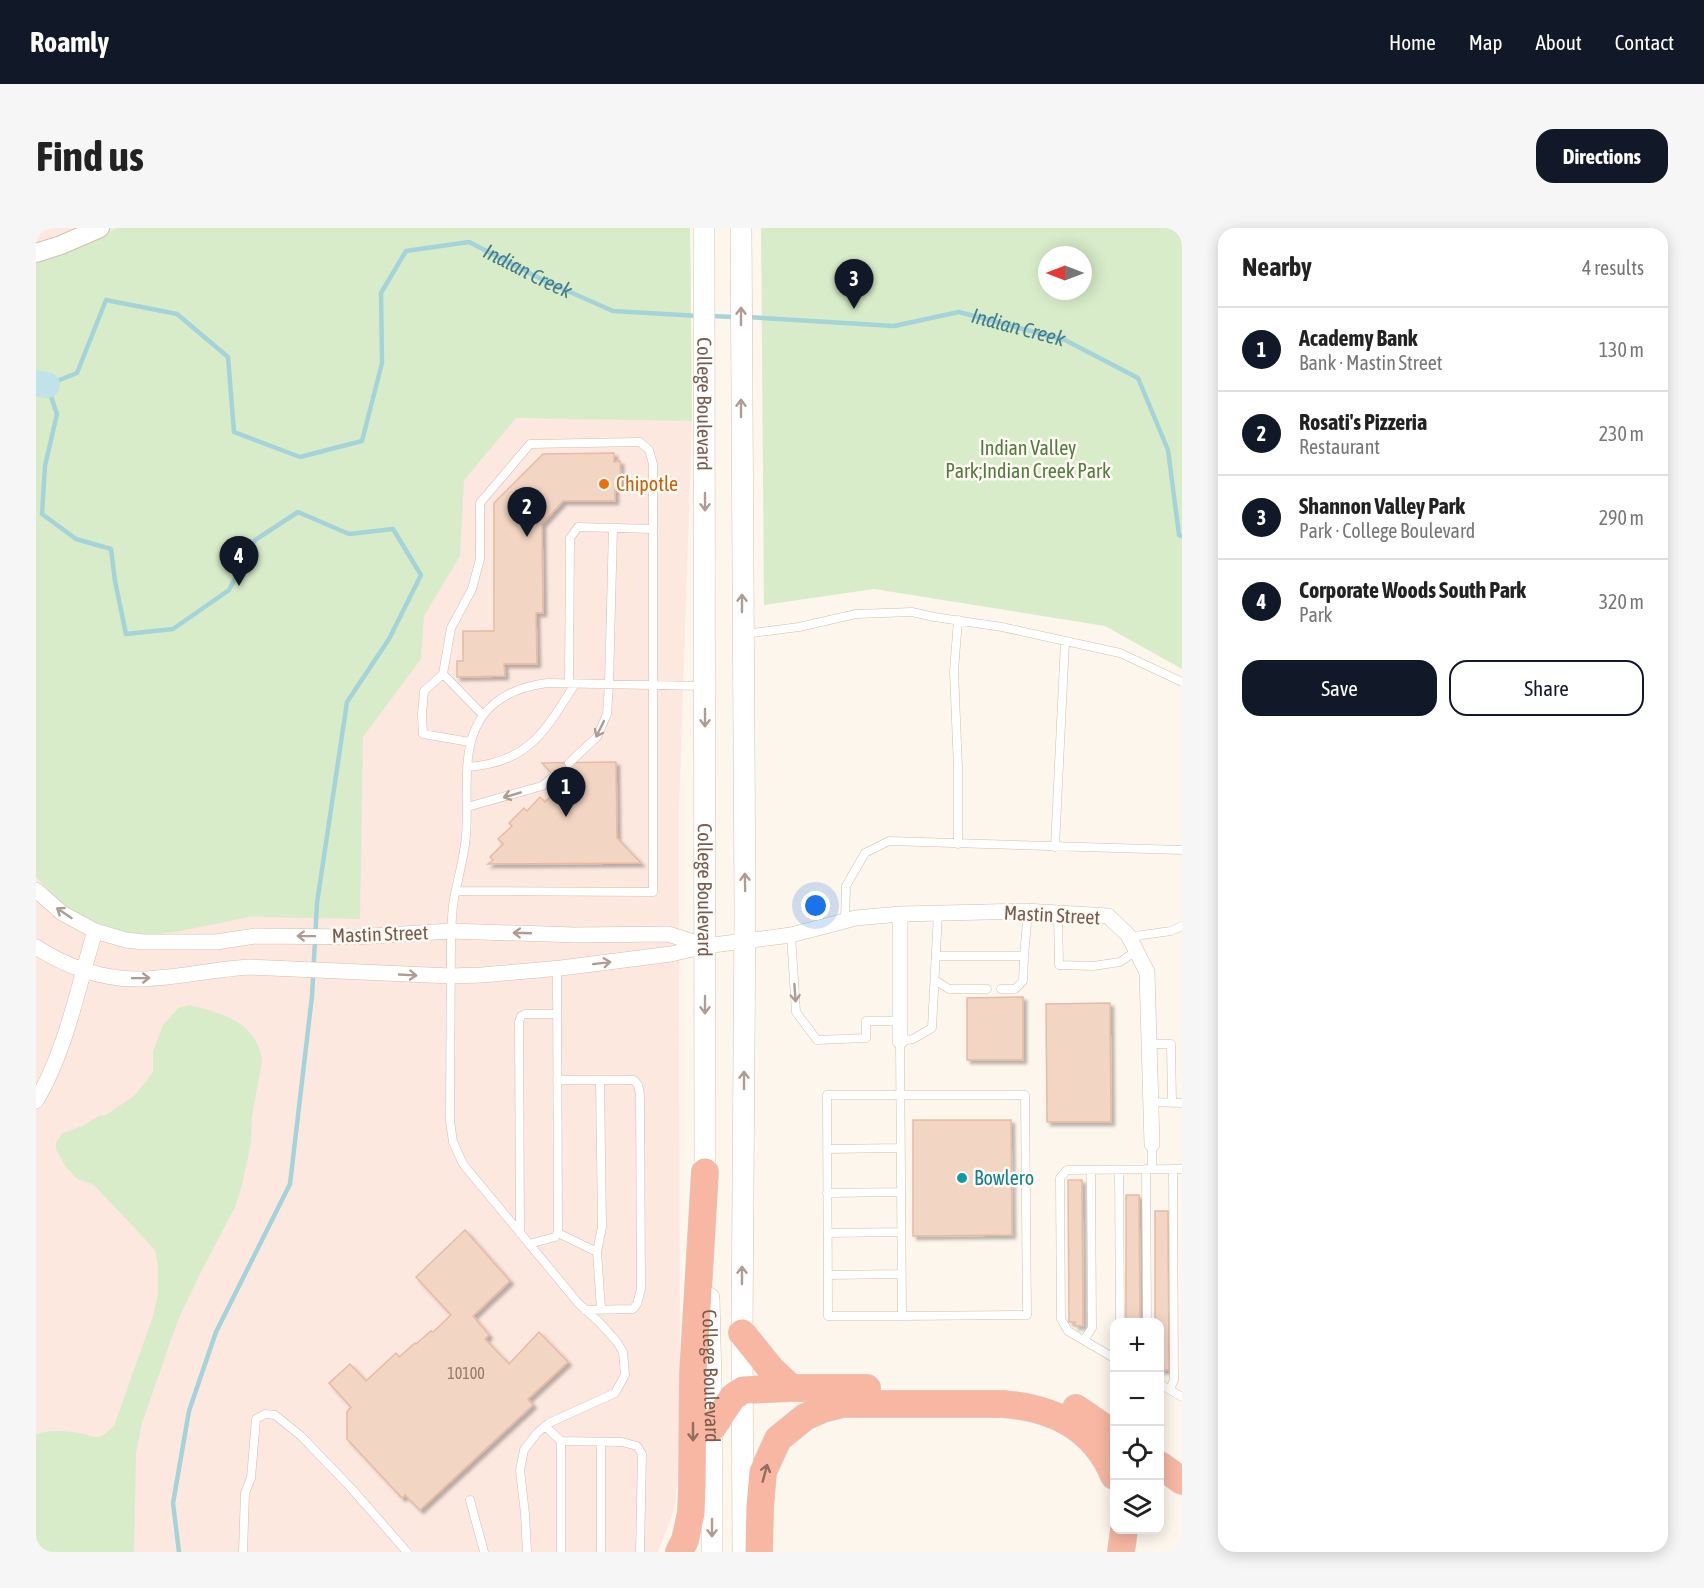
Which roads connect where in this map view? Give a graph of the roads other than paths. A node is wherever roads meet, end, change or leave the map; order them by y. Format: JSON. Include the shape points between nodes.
{"nodes":[{"id":1,"x":100,"y":228,"type":"edge"},
{"id":2,"x":704,"y":228,"type":"edge"},
{"id":3,"x":741,"y":228,"type":"edge"},
{"id":4,"x":36,"y":253,"type":"edge"},
{"id":5,"x":613,"y":528,"type":"junction"},
{"id":6,"x":652,"y":529,"type":"junction"},
{"id":7,"x":958,"y":620,"type":"junction"},
{"id":8,"x":742,"y":634,"type":"junction"},
{"id":9,"x":1065,"y":641,"type":"junction"},
{"id":10,"x":444,"y":674,"type":"junction"},
{"id":11,"x":1182,"y":682,"type":"edge"},
{"id":12,"x":572,"y":684,"type":"junction"},
{"id":13,"x":609,"y":684,"type":"junction"},
{"id":14,"x":652,"y":685,"type":"junction"},
{"id":15,"x":705,"y":686,"type":"junction"},
{"id":16,"x":483,"y":715,"type":"junction"},
{"id":17,"x":470,"y":742,"type":"junction"},
{"id":18,"x":569,"y":763,"type":"dead end"},
{"id":19,"x":468,"y":767,"type":"junction"},
{"id":20,"x":554,"y":776,"type":"dead end"},
{"id":21,"x":467,"y":807,"type":"junction"},
{"id":22,"x":958,"y":844,"type":"junction"},
{"id":23,"x":1055,"y":847,"type":"junction"},
{"id":24,"x":1182,"y":850,"type":"edge"},
{"id":25,"x":36,"y":890,"type":"edge"},
{"id":26,"x":456,"y":891,"type":"junction"},
{"id":27,"x":1028,"y":911,"type":"junction"},
{"id":28,"x":938,"y":913,"type":"junction"},
{"id":29,"x":1058,"y":913,"type":"junction"},
{"id":30,"x":900,"y":914,"type":"junction"},
{"id":31,"x":845,"y":921,"type":"junction"},
{"id":32,"x":1182,"y":926,"type":"edge"},
{"id":33,"x":95,"y":931,"type":"junction"},
{"id":34,"x":451,"y":932,"type":"junction"},
{"id":35,"x":791,"y":935,"type":"junction"},
{"id":36,"x":745,"y":941,"type":"junction"},
{"id":37,"x":1133,"y":945,"type":"junction"},
{"id":38,"x":705,"y":946,"type":"junction"},
{"id":39,"x":36,"y":947,"type":"edge"},
{"id":40,"x":937,"y":956,"type":"junction"},
{"id":41,"x":1024,"y":956,"type":"junction"},
{"id":42,"x":84,"y":969,"type":"junction"},
{"id":43,"x":557,"y":969,"type":"junction"},
{"id":44,"x":451,"y":976,"type":"junction"},
{"id":45,"x":935,"y":980,"type":"junction"},
{"id":46,"x":987,"y":989,"type":"dead end"},
{"id":47,"x":1001,"y":989,"type":"dead end"},
{"id":48,"x":556,"y":1014,"type":"junction"},
{"id":49,"x":900,"y":1021,"type":"junction"},
{"id":50,"x":900,"y":1041,"type":"junction"},
{"id":51,"x":1149,"y":1044,"type":"junction"},
{"id":52,"x":556,"y":1080,"type":"junction"},
{"id":53,"x":600,"y":1080,"type":"junction"},
{"id":54,"x":900,"y":1094,"type":"junction"},
{"id":55,"x":36,"y":1101,"type":"edge"},
{"id":56,"x":1151,"y":1102,"type":"junction"},
{"id":57,"x":1172,"y":1103,"type":"junction"},
{"id":58,"x":1182,"y":1103,"type":"edge"},
{"id":59,"x":1152,"y":1144,"type":"joint"},
{"id":60,"x":901,"y":1148,"type":"junction"},
{"id":61,"x":827,"y":1149,"type":"junction"},
{"id":62,"x":1149,"y":1169,"type":"junction"},
{"id":63,"x":1173,"y":1169,"type":"junction"},
{"id":64,"x":1182,"y":1169,"type":"edge"},
{"id":65,"x":1091,"y":1170,"type":"junction"},
{"id":66,"x":1119,"y":1170,"type":"junction"},
{"id":67,"x":705,"y":1172,"type":"junction"},
{"id":68,"x":901,"y":1192,"type":"junction"},
{"id":69,"x":827,"y":1193,"type":"junction"},
{"id":70,"x":902,"y":1232,"type":"junction"},
{"id":71,"x":520,"y":1233,"type":"junction"},
{"id":72,"x":558,"y":1233,"type":"junction"},
{"id":73,"x":828,"y":1233,"type":"junction"},
{"id":74,"x":529,"y":1244,"type":"junction"},
{"id":75,"x":597,"y":1252,"type":"junction"},
{"id":76,"x":902,"y":1274,"type":"junction"},
{"id":77,"x":828,"y":1275,"type":"junction"},
{"id":78,"x":601,"y":1309,"type":"junction"},
{"id":79,"x":585,"y":1310,"type":"junction"},
{"id":80,"x":902,"y":1316,"type":"junction"},
{"id":81,"x":1120,"y":1318,"type":"edge"},
{"id":82,"x":1147,"y":1318,"type":"edge"},
{"id":83,"x":742,"y":1333,"type":"junction"},
{"id":84,"x":1084,"y":1340,"type":"junction"},
{"id":85,"x":1110,"y":1354,"type":"edge"},
{"id":86,"x":1164,"y":1386,"type":"edge"},
{"id":87,"x":791,"y":1388,"type":"junction"},
{"id":88,"x":1170,"y":1389,"type":"junction"},
{"id":89,"x":743,"y":1390,"type":"junction"},
{"id":90,"x":1182,"y":1397,"type":"edge"},
{"id":91,"x":545,"y":1426,"type":"junction"},
{"id":92,"x":712,"y":1428,"type":"junction"},
{"id":93,"x":1110,"y":1431,"type":"edge"},
{"id":94,"x":561,"y":1441,"type":"junction"},
{"id":95,"x":601,"y":1442,"type":"junction"},
{"id":96,"x":1110,"y":1468,"type":"edge"},
{"id":97,"x":1164,"y":1468,"type":"edge"},
{"id":98,"x":1182,"y":1481,"type":"edge"},
{"id":99,"x":471,"y":1500,"type":"dead end"},
{"id":100,"x":1123,"y":1534,"type":"edge"},
{"id":101,"x":243,"y":1552,"type":"edge"},
{"id":102,"x":407,"y":1552,"type":"edge"},
{"id":103,"x":484,"y":1552,"type":"edge"},
{"id":104,"x":527,"y":1552,"type":"edge"},
{"id":105,"x":561,"y":1552,"type":"edge"},
{"id":106,"x":601,"y":1552,"type":"edge"},
{"id":107,"x":640,"y":1552,"type":"edge"},
{"id":108,"x":679,"y":1552,"type":"edge"},
{"id":109,"x":712,"y":1552,"type":"edge"},
{"id":110,"x":743,"y":1552,"type":"edge"},
{"id":111,"x":759,"y":1552,"type":"edge"},
{"id":112,"x":1121,"y":1552,"type":"edge"}],
"edges":[{"from":1,"to":4,"type":"street"},
{"from":2,"to":15,"type":"main road","name":"College Boulevard","one_way":true},
{"from":8,"to":3,"type":"main road","name":"College Boulevard","one_way":true},
{"from":5,"to":6,"type":"lane"},
{"from":5,"to":12,"type":"lane","via":[[578,527],[570,538]]},
{"from":5,"to":13,"type":"lane"},
{"from":6,"to":10,"type":"lane","via":[[653,464],[649,450],[640,442],[530,444],[480,503],[480,559],[472,589],[451,628]]},
{"from":6,"to":14,"type":"lane"},
{"from":7,"to":8,"type":"lane","via":[[912,612],[856,614],[800,627]]},
{"from":7,"to":9,"type":"lane"},
{"from":7,"to":22,"type":"lane","via":[[954,671]]},
{"from":36,"to":8,"type":"main road","name":"College Boulevard","one_way":true},
{"from":9,"to":11,"type":"lane","via":[[1120,653]]},
{"from":9,"to":23,"type":"lane"},
{"from":10,"to":16,"type":"lane"},
{"from":10,"to":17,"type":"lane","via":[[424,691],[423,734]]},
{"from":12,"to":13,"type":"lane"},
{"from":12,"to":16,"type":"lane","via":[[527,686],[493,704]]},
{"from":12,"to":19,"type":"lane","via":[[550,724],[530,745],[511,758]]},
{"from":13,"to":14,"type":"lane"},
{"from":13,"to":18,"type":"lane","one_way":true,"via":[[607,714],[597,737]]},
{"from":14,"to":15,"type":"lane"},
{"from":14,"to":26,"type":"lane","via":[[653,892]]},
{"from":15,"to":38,"type":"main road","name":"College Boulevard","one_way":true},
{"from":16,"to":17,"type":"lane"},
{"from":17,"to":19,"type":"lane"},
{"from":19,"to":21,"type":"lane"},
{"from":20,"to":21,"type":"lane","one_way":true,"via":[[542,786]]},
{"from":21,"to":26,"type":"lane"},
{"from":22,"to":23,"type":"lane"},
{"from":22,"to":31,"type":"lane","via":[[889,841],[865,853],[846,886]]},
{"from":23,"to":24,"type":"lane"},
{"from":33,"to":25,"type":"street","name":"Mastin Street","one_way":true,"via":[[62,913]]},
{"from":26,"to":34,"type":"lane"},
{"from":27,"to":28,"type":"street","name":"Mastin Street"},
{"from":27,"to":29,"type":"street","name":"Mastin Street"},
{"from":27,"to":41,"type":"lane"},
{"from":28,"to":30,"type":"street","name":"Mastin Street"},
{"from":28,"to":40,"type":"lane"},
{"from":29,"to":37,"type":"street","name":"Mastin Street","via":[[1108,916]]},
{"from":29,"to":37,"type":"lane","via":[[1059,965],[1120,962]]},
{"from":30,"to":31,"type":"street","name":"Mastin Street"},
{"from":30,"to":49,"type":"street"},
{"from":31,"to":35,"type":"street","name":"Mastin Street"},
{"from":32,"to":37,"type":"lane","via":[[1142,935]]},
{"from":34,"to":33,"type":"street","name":"Mastin Street","one_way":true,"via":[[144,942]]},
{"from":33,"to":42,"type":"street"},
{"from":38,"to":34,"type":"street","name":"Mastin Street","one_way":true,"via":[[668,934]]},
{"from":34,"to":44,"type":"lane"},
{"from":35,"to":36,"type":"street","name":"Mastin Street"},
{"from":35,"to":49,"type":"lane","one_way":true,"via":[[796,1012],[817,1040],[866,1038],[866,1021]]},
{"from":36,"to":38,"type":"street","name":"Mastin Street"},
{"from":83,"to":36,"type":"main road","name":"College Boulevard","one_way":true},
{"from":37,"to":51,"type":"street","name":"Mastin Street","via":[[1147,972]]},
{"from":43,"to":38,"type":"street","name":"Mastin Street","one_way":true},
{"from":38,"to":67,"type":"main road","name":"College Boulevard","one_way":true},
{"from":39,"to":42,"type":"street","name":"Mastin Street"},
{"from":40,"to":41,"type":"lane"},
{"from":40,"to":45,"type":"lane"},
{"from":41,"to":47,"type":"lane","via":[[1023,981],[1015,989]]},
{"from":42,"to":44,"type":"street","name":"Mastin Street","one_way":true,"via":[[135,979],[250,967]]},
{"from":42,"to":55,"type":"street","via":[[62,1044]]},
{"from":43,"to":44,"type":"street","name":"Mastin Street"},
{"from":43,"to":48,"type":"lane"},
{"from":44,"to":71,"type":"lane","via":[[453,1142],[463,1164]]},
{"from":45,"to":46,"type":"lane","via":[[949,989]]},
{"from":45,"to":50,"type":"lane","via":[[932,1028],[913,1039]]},
{"from":48,"to":52,"type":"lane"},
{"from":48,"to":71,"type":"lane","via":[[525,1014],[519,1022]]},
{"from":49,"to":50,"type":"street"},
{"from":50,"to":54,"type":"lane"},
{"from":51,"to":56,"type":"street","name":"Mastin Street"},
{"from":51,"to":57,"type":"lane","via":[[1171,1044]]},
{"from":52,"to":53,"type":"lane"},
{"from":52,"to":72,"type":"lane"},
{"from":53,"to":75,"type":"lane","via":[[602,1227]]},
{"from":53,"to":78,"type":"lane","via":[[634,1080],[640,1094],[641,1277],[633,1309]]},
{"from":54,"to":60,"type":"lane"},
{"from":54,"to":61,"type":"lane","via":[[827,1095]]},
{"from":54,"to":80,"type":"lane","via":[[1025,1095],[1028,1315]]},
{"from":56,"to":57,"type":"lane"},
{"from":56,"to":59,"type":"street","name":"Mastin Street"},
{"from":57,"to":58,"type":"lane"},
{"from":59,"to":62,"type":"lane"},
{"from":60,"to":61,"type":"lane"},
{"from":60,"to":68,"type":"lane"},
{"from":61,"to":69,"type":"lane"},
{"from":62,"to":63,"type":"lane"},
{"from":62,"to":66,"type":"lane"},
{"from":62,"to":82,"type":"lane"},
{"from":63,"to":64,"type":"lane"},
{"from":63,"to":88,"type":"lane","via":[[1174,1380]]},
{"from":65,"to":66,"type":"lane"},
{"from":65,"to":84,"type":"lane","via":[[1092,1328]]},
{"from":65,"to":84,"type":"lane","via":[[1067,1170],[1060,1178],[1061,1319],[1068,1331]]},
{"from":66,"to":81,"type":"lane"},
{"from":67,"to":92,"type":"main road","name":"College Boulevard"},
{"from":67,"to":108,"type":"highway","one_way":true,"via":[[693,1374],[691,1513]]},
{"from":68,"to":69,"type":"lane"},
{"from":68,"to":70,"type":"lane"},
{"from":69,"to":73,"type":"lane"},
{"from":70,"to":73,"type":"lane"},
{"from":70,"to":76,"type":"lane"},
{"from":71,"to":74,"type":"lane"},
{"from":72,"to":74,"type":"lane"},
{"from":72,"to":75,"type":"lane"},
{"from":73,"to":77,"type":"lane"},
{"from":74,"to":79,"type":"lane"},
{"from":75,"to":78,"type":"lane"},
{"from":76,"to":77,"type":"lane"},
{"from":76,"to":80,"type":"lane"},
{"from":77,"to":80,"type":"lane","via":[[828,1316]]},
{"from":78,"to":79,"type":"lane"},
{"from":79,"to":91,"type":"lane","via":[[617,1342],[623,1352],[625,1375],[615,1393]]},
{"from":83,"to":87,"type":"highway"},
{"from":83,"to":89,"type":"main road","name":"College Boulevard"},
{"from":84,"to":85,"type":"lane"},
{"from":86,"to":88,"type":"lane"},
{"from":87,"to":89,"type":"highway"},
{"from":87,"to":93,"type":"highway","via":[[1023,1390],[1041,1393],[1077,1409]]},
{"from":88,"to":90,"type":"lane"},
{"from":89,"to":92,"type":"highway","via":[[732,1398]]},
{"from":89,"to":110,"type":"main road","name":"College Boulevard"},
{"from":91,"to":94,"type":"lane"},
{"from":91,"to":104,"type":"lane","via":[[524,1450],[520,1470]]},
{"from":92,"to":109,"type":"main road","name":"College Boulevard","one_way":true},
{"from":94,"to":95,"type":"lane"},
{"from":94,"to":105,"type":"lane"},
{"from":95,"to":106,"type":"lane"},
{"from":95,"to":107,"type":"lane","via":[[637,1446],[642,1454]]},
{"from":111,"to":96,"type":"highway","one_way":true,"via":[[763,1472],[778,1439],[806,1417],[843,1404],[1003,1404],[1042,1410],[1076,1427],[1104,1456]]},
{"from":97,"to":98,"type":"highway"},
{"from":99,"to":103,"type":"lane"},
{"from":100,"to":112,"type":"highway"},
{"from":101,"to":102,"type":"lane","via":[[245,1493],[251,1478],[254,1427],[256,1419],[265,1414],[275,1415],[301,1436]]}]}
